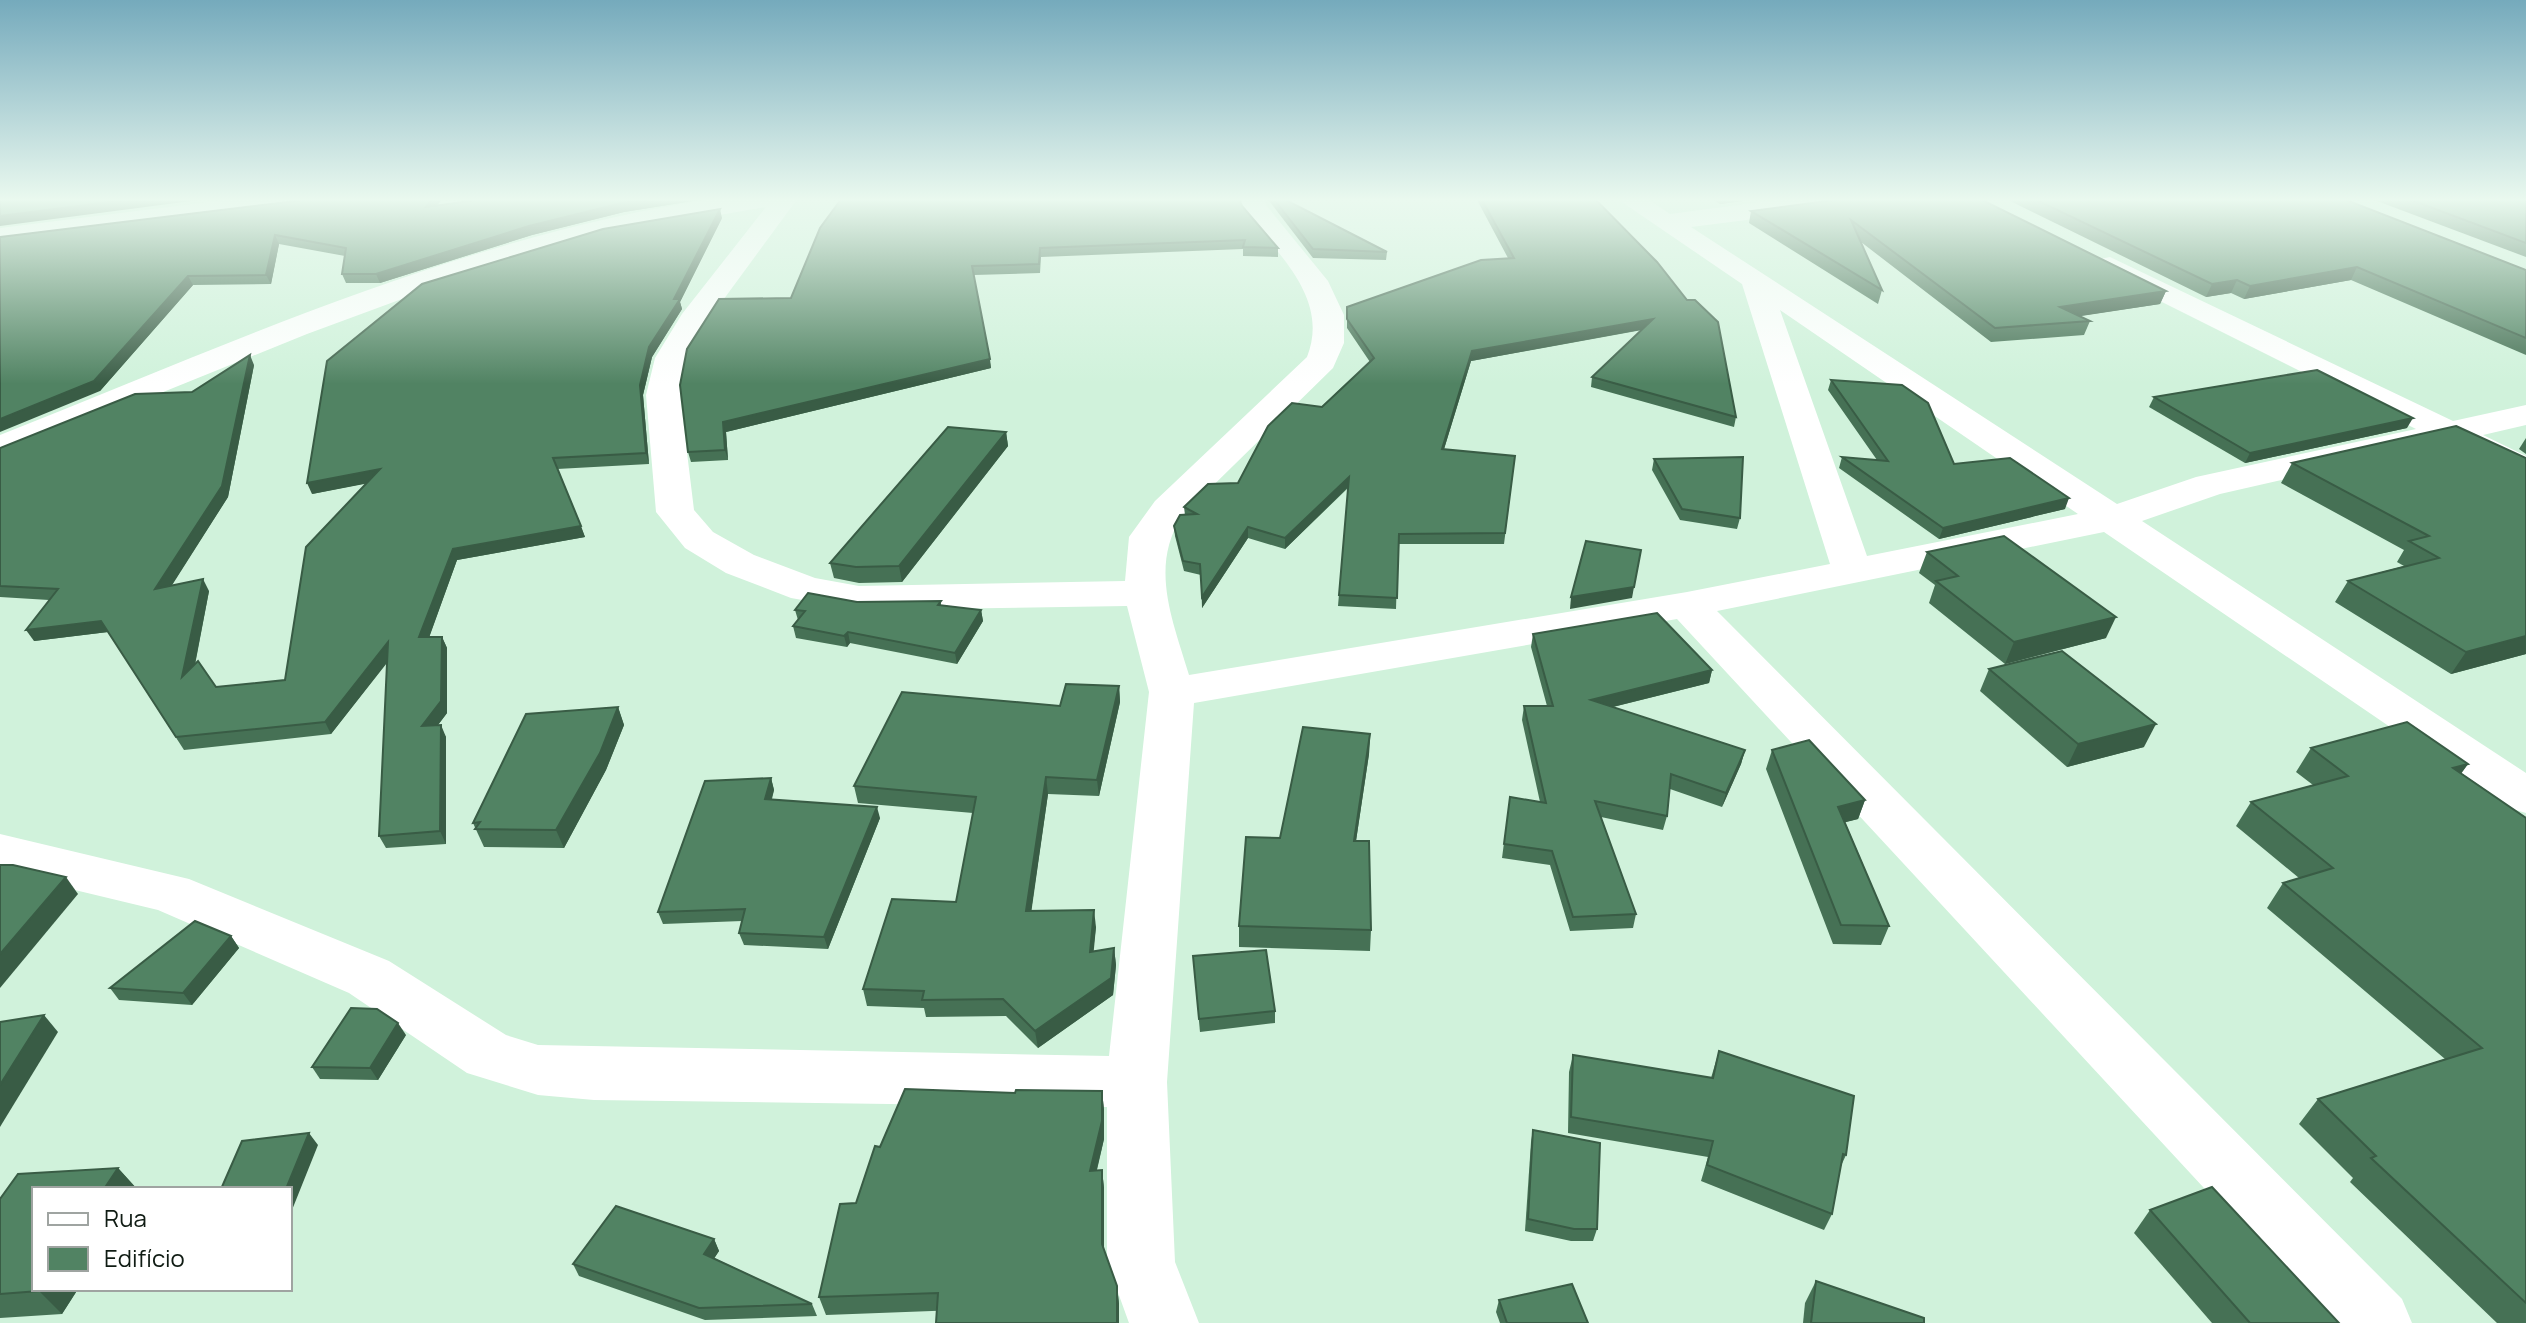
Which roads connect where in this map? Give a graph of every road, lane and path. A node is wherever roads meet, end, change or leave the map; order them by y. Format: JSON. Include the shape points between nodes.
{"nodes":[{"id":1,"x":487,"y":260,"type":"edge"},
{"id":2,"x":730,"y":260,"type":"edge"},
{"id":3,"x":1299,"y":260,"type":"edge"},
{"id":4,"x":1724,"y":260,"type":"edge"},
{"id":5,"x":2100,"y":260,"type":"edge"},
{"id":6,"x":1755,"y":280,"type":"junction"},
{"id":7,"x":2526,"y":415,"type":"edge"},
{"id":8,"x":2447,"y":432,"type":"junction"},
{"id":9,"x":0,"y":447,"type":"edge"},
{"id":10,"x":2526,"y":470,"type":"edge"},
{"id":11,"x":2111,"y":519,"type":"junction"},
{"id":12,"x":1852,"y":571,"type":"junction"},
{"id":13,"x":1144,"y":593,"type":"junction"},
{"id":14,"x":1687,"y":605,"type":"junction"},
{"id":15,"x":1172,"y":692,"type":"junction"},
{"id":16,"x":2526,"y":796,"type":"edge"},
{"id":17,"x":0,"y":853,"type":"edge"},
{"id":18,"x":1137,"y":1082,"type":"junction"},
{"id":19,"x":1164,"y":1323,"type":"edge"},
{"id":20,"x":2377,"y":1323,"type":"edge"}],
"edges":[{"from":1,"to":9,"type":"street","via":[[388,292]]},
{"from":2,"to":13,"type":"street","via":[[671,358],[663,395],[675,512],[699,540],[740,564],[793,584],[859,598]]},
{"from":3,"to":13,"type":"street","via":[[1328,310],[1331,334],[1322,361],[1168,509],[1149,537]]},
{"from":4,"to":6,"type":"street"},
{"from":5,"to":8,"type":"street"},
{"from":6,"to":11,"type":"street"},
{"from":6,"to":12,"type":"street"},
{"from":7,"to":8,"type":"street"},
{"from":8,"to":10,"type":"street"},
{"from":8,"to":11,"type":"street","via":[[2209,485]]},
{"from":11,"to":12,"type":"street"},
{"from":11,"to":16,"type":"street"},
{"from":12,"to":14,"type":"street"},
{"from":13,"to":15,"type":"street"},
{"from":14,"to":15,"type":"street"},
{"from":14,"to":20,"type":"street"},
{"from":15,"to":18,"type":"street"},
{"from":17,"to":18,"type":"street","via":[[170,893],[369,977],[488,1055],[538,1070]]},
{"from":18,"to":19,"type":"street","via":[[1141,1262]]}]}
